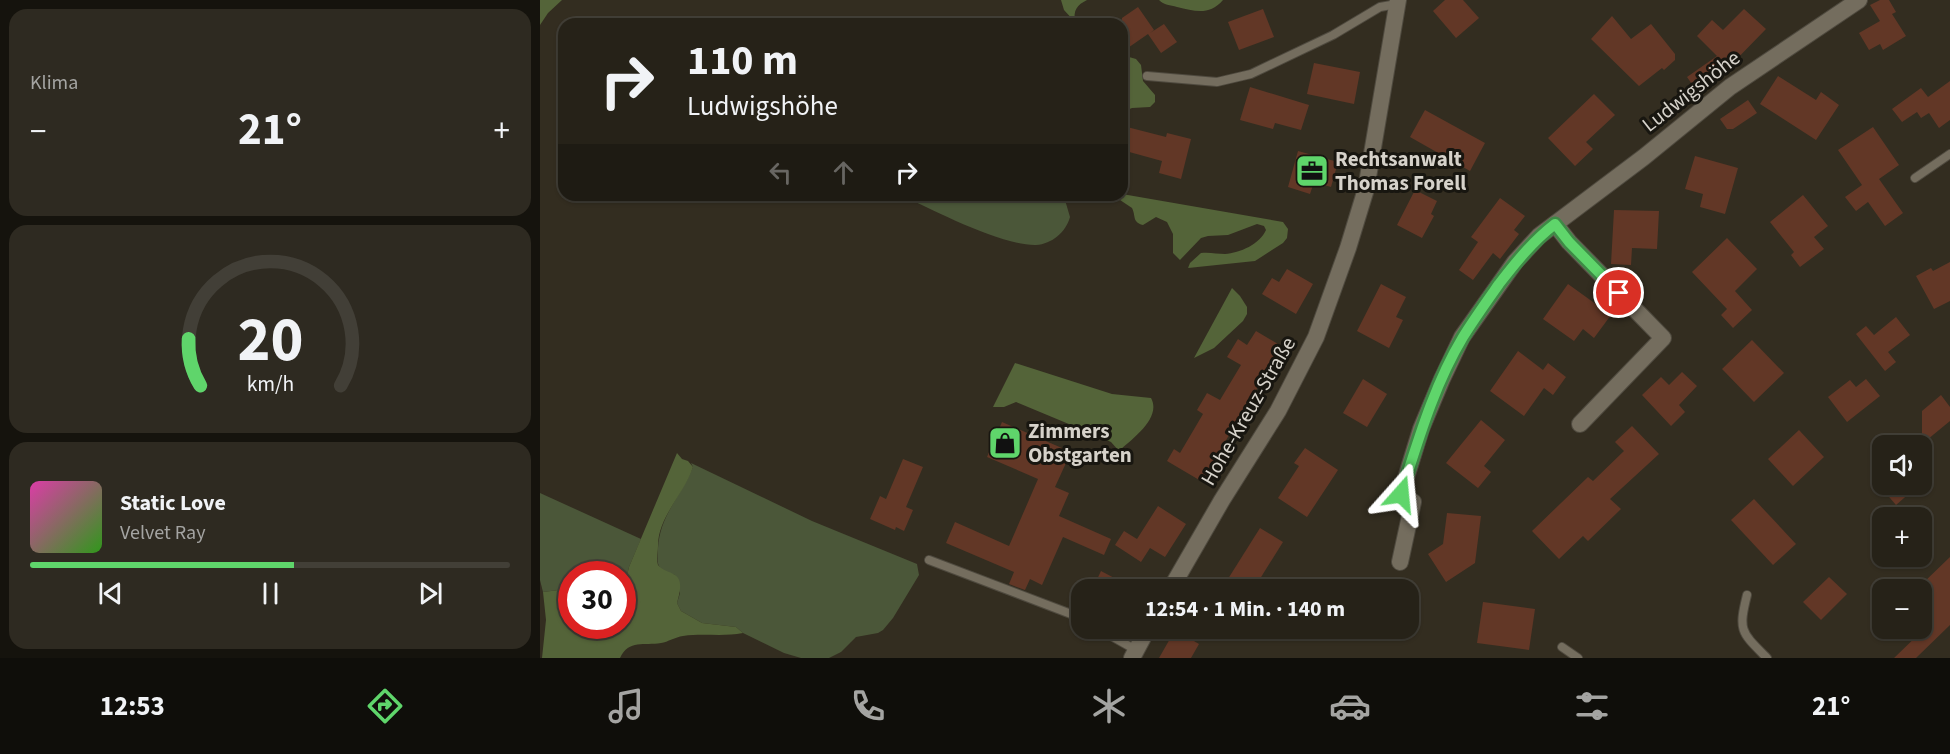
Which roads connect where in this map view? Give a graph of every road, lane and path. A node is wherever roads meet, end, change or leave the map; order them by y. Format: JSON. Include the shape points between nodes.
{"nodes":[{"id":1,"x":1858,"y":0,"type":"edge"},
{"id":2,"x":1397,"y":2,"type":"edge"},
{"id":3,"x":1147,"y":76,"type":"dead end"},
{"id":4,"x":1950,"y":154,"type":"edge"},
{"id":5,"x":1915,"y":178,"type":"dead end"},
{"id":6,"x":1555,"y":224,"type":"junction"},
{"id":7,"x":1580,"y":424,"type":"dead end"},
{"id":8,"x":929,"y":560,"type":"dead end"},
{"id":9,"x":1400,"y":562,"type":"dead end"},
{"id":10,"x":1176,"y":579,"type":"edge"},
{"id":11,"x":1747,"y":595,"type":"dead end"},
{"id":12,"x":1071,"y":616,"type":"edge"},
{"id":13,"x":1113,"y":639,"type":"edge"},
{"id":14,"x":1142,"y":639,"type":"edge"},
{"id":15,"x":1562,"y":646,"type":"dead end"},
{"id":16,"x":1134,"y":654,"type":"edge"},
{"id":17,"x":1578,"y":658,"type":"edge"},
{"id":18,"x":1767,"y":658,"type":"edge"}],
"edges":[{"from":1,"to":6,"type":"street","name":"Ludwigshöhe","via":[[1730,87]]},
{"from":2,"to":3,"type":"lane","via":[[1380,7],[1333,35],[1251,74],[1217,82]]},
{"from":2,"to":10,"type":"street","name":"Hohe-Kreuz-Straße","via":[[1366,189],[1316,337],[1278,411]]},
{"from":4,"to":5,"type":"lane"},
{"from":6,"to":7,"type":"street","via":[[1663,338]]},
{"from":6,"to":9,"type":"street","name":"Ludwigshöhe","via":[[1531,245],[1491,295],[1462,338],[1442,379],[1401,494],[1413,502]]},
{"from":8,"to":12,"type":"lane"},
{"from":11,"to":18,"type":"lane","via":[[1742,630]]},
{"from":13,"to":16,"type":"lane"},
{"from":14,"to":16,"type":"street"},
{"from":15,"to":17,"type":"lane"}]}
